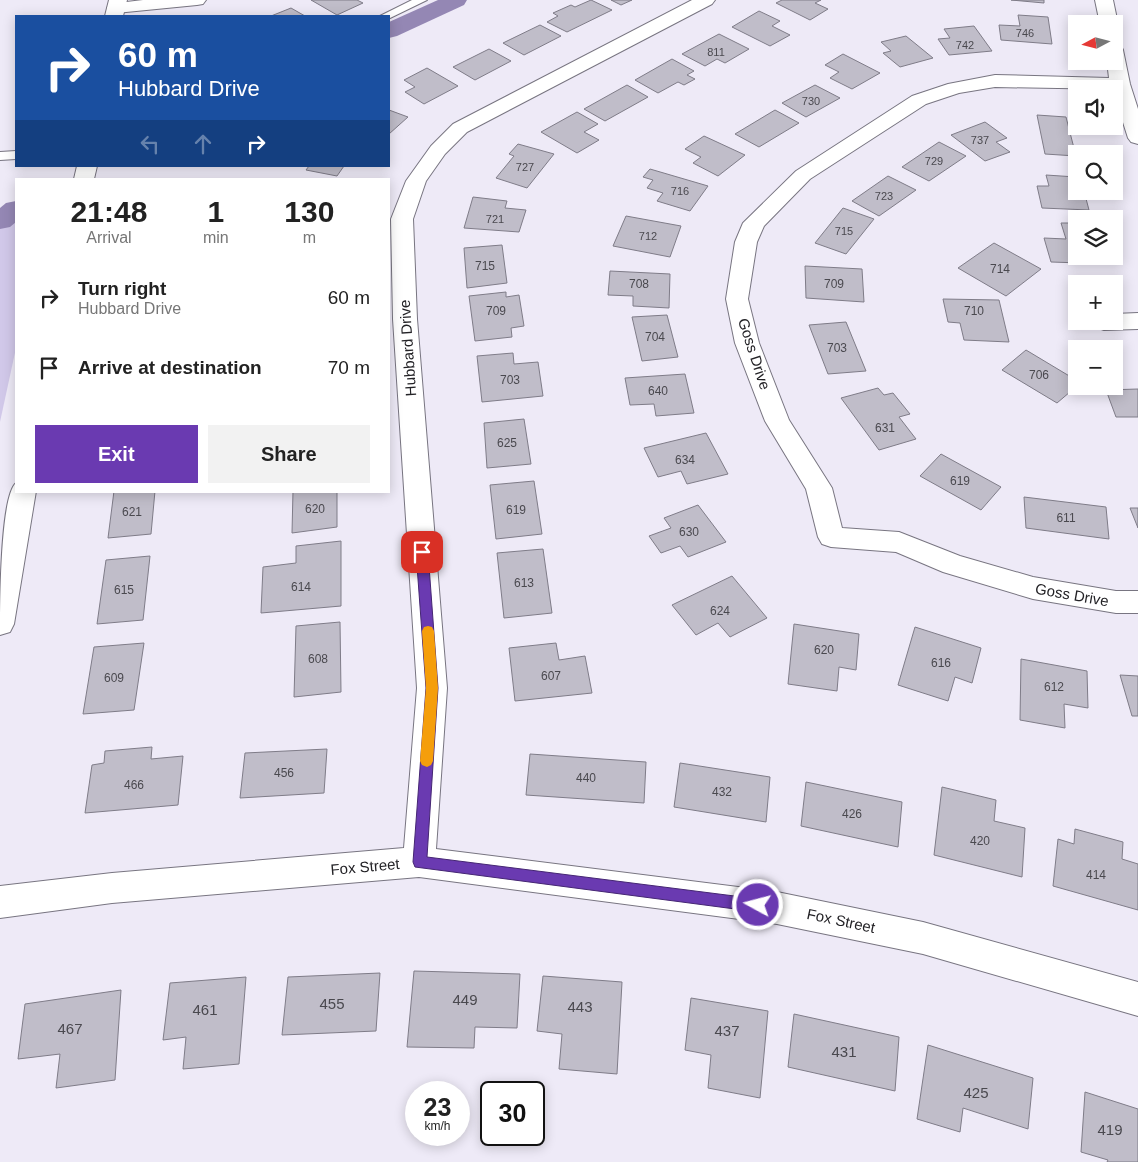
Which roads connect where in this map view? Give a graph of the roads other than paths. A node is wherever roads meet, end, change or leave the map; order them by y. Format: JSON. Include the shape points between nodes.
{"nodes":[{"id":1,"x":197,"y":0,"type":"edge"},
{"id":2,"x":421,"y":0,"type":"edge"},
{"id":3,"x":706,"y":0,"type":"edge"},
{"id":4,"x":1104,"y":0,"type":"edge"},
{"id":5,"x":116,"y":8,"type":"edge"},
{"id":6,"x":388,"y":15,"type":"edge"},
{"id":7,"x":1107,"y":15,"type":"edge"},
{"id":8,"x":1068,"y":83,"type":"edge"},
{"id":9,"x":1123,"y":93,"type":"edge"},
{"id":10,"x":1138,"y":138,"type":"edge"},
{"id":11,"x":15,"y":155,"type":"edge"},
{"id":12,"x":0,"y":156,"type":"edge"},
{"id":13,"x":1123,"y":321,"type":"edge"},
{"id":14,"x":1138,"y":321,"type":"edge"},
{"id":15,"x":23,"y":493,"type":"edge"},
{"id":16,"x":1138,"y":602,"type":"edge"},
{"id":17,"x":0,"y":624,"type":"edge"},
{"id":18,"x":420,"y":862,"type":"junction"},
{"id":19,"x":0,"y":902,"type":"edge"},
{"id":20,"x":1138,"y":998,"type":"edge"}],
"edges":[{"from":1,"to":5,"type":"street"},
{"from":2,"to":6,"type":"lane"},
{"from":3,"to":18,"type":"street","name":"Hubbard Drive","via":[[460,128],[438,150],[416,181],[402,219],[405,319],[432,688]]},
{"from":4,"to":7,"type":"street"},
{"from":8,"to":16,"type":"street","name":"Goss Drive","via":[[995,81],[955,88],[919,100],[803,175],[754,223],[746,242],[737,299],[747,343],[777,421],[819,488],[830,537],[899,542],[953,564],[1032,588],[1116,602]]},
{"from":9,"to":10,"type":"street"},
{"from":11,"to":12,"type":"lane"},
{"from":13,"to":14,"type":"street"},
{"from":15,"to":17,"type":"street"},
{"from":18,"to":19,"type":"street","name":"Fox Street","via":[[112,888]]},
{"from":18,"to":20,"type":"street","name":"Fox Street","via":[[777,908],[923,938]]}]}
